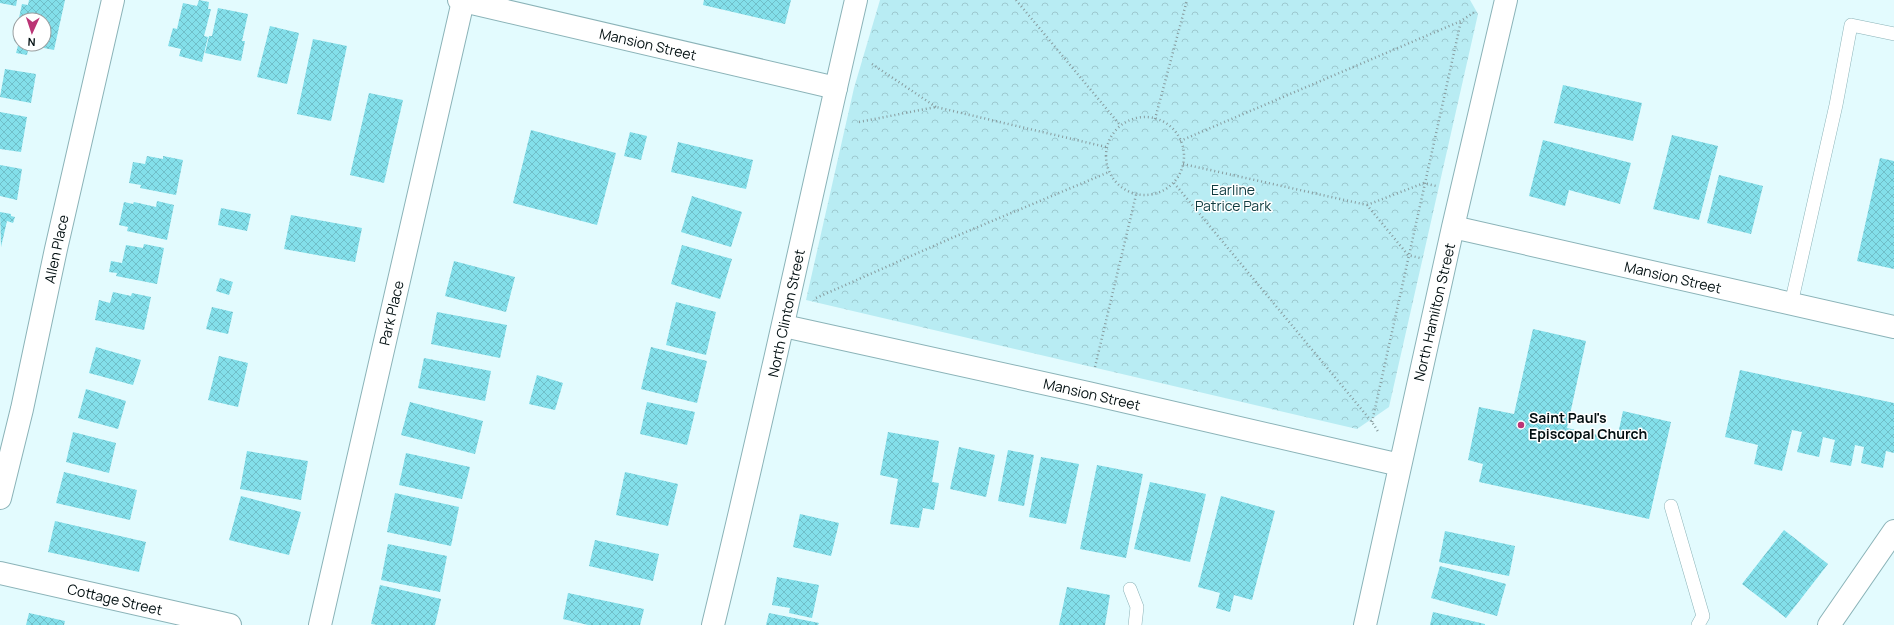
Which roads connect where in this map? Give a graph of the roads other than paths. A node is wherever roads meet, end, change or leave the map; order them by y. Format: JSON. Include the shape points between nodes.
{"nodes":[{"id":1,"x":113,"y":0,"type":"edge"},
{"id":2,"x":461,"y":0,"type":"edge"},
{"id":3,"x":856,"y":0,"type":"edge"},
{"id":4,"x":1506,"y":0,"type":"edge"},
{"id":5,"x":1894,"y":34,"type":"edge"},
{"id":6,"x":836,"y":88,"type":"junction"},
{"id":7,"x":1453,"y":228,"type":"junction"},
{"id":8,"x":1791,"y":304,"type":"junction"},
{"id":9,"x":784,"y":326,"type":"junction"},
{"id":10,"x":1894,"y":327,"type":"edge"},
{"id":11,"x":1400,"y":465,"type":"junction"},
{"id":12,"x":0,"y":498,"type":"edge"},
{"id":13,"x":1671,"y":506,"type":"dead end"},
{"id":14,"x":1894,"y":531,"type":"edge"},
{"id":15,"x":0,"y":573,"type":"edge"},
{"id":16,"x":1130,"y":589,"type":"dead end"},
{"id":17,"x":230,"y":625,"type":"edge"},
{"id":18,"x":320,"y":625,"type":"edge"},
{"id":19,"x":714,"y":625,"type":"edge"},
{"id":20,"x":1135,"y":625,"type":"edge"},
{"id":21,"x":1365,"y":625,"type":"edge"},
{"id":22,"x":1698,"y":625,"type":"edge"},
{"id":23,"x":1829,"y":625,"type":"edge"}],
"edges":[{"from":1,"to":12,"type":"street","name":"Allen Place"},
{"from":2,"to":6,"type":"street","name":"Mansion Street"},
{"from":2,"to":18,"type":"street","name":"Park Place"},
{"from":3,"to":6,"type":"street","name":"North Clinton Street"},
{"from":4,"to":7,"type":"street","name":"North Hamilton Street"},
{"from":5,"to":8,"type":"lane","via":[[1851,25],[1836,105]]},
{"from":6,"to":9,"type":"street","name":"North Clinton Street"},
{"from":7,"to":8,"type":"street","name":"Mansion Street"},
{"from":7,"to":11,"type":"street","name":"North Hamilton Street"},
{"from":8,"to":10,"type":"street","name":"Mansion Street"},
{"from":9,"to":11,"type":"street","name":"Mansion Street"},
{"from":9,"to":19,"type":"street","name":"North Clinton Street"},
{"from":11,"to":21,"type":"street","name":"North Hamilton Street"},
{"from":13,"to":22,"type":"lane","via":[[1703,616]]},
{"from":14,"to":23,"type":"street"},
{"from":15,"to":17,"type":"street","name":"Cottage Street"},
{"from":16,"to":20,"type":"lane","via":[[1137,607]]}]}
